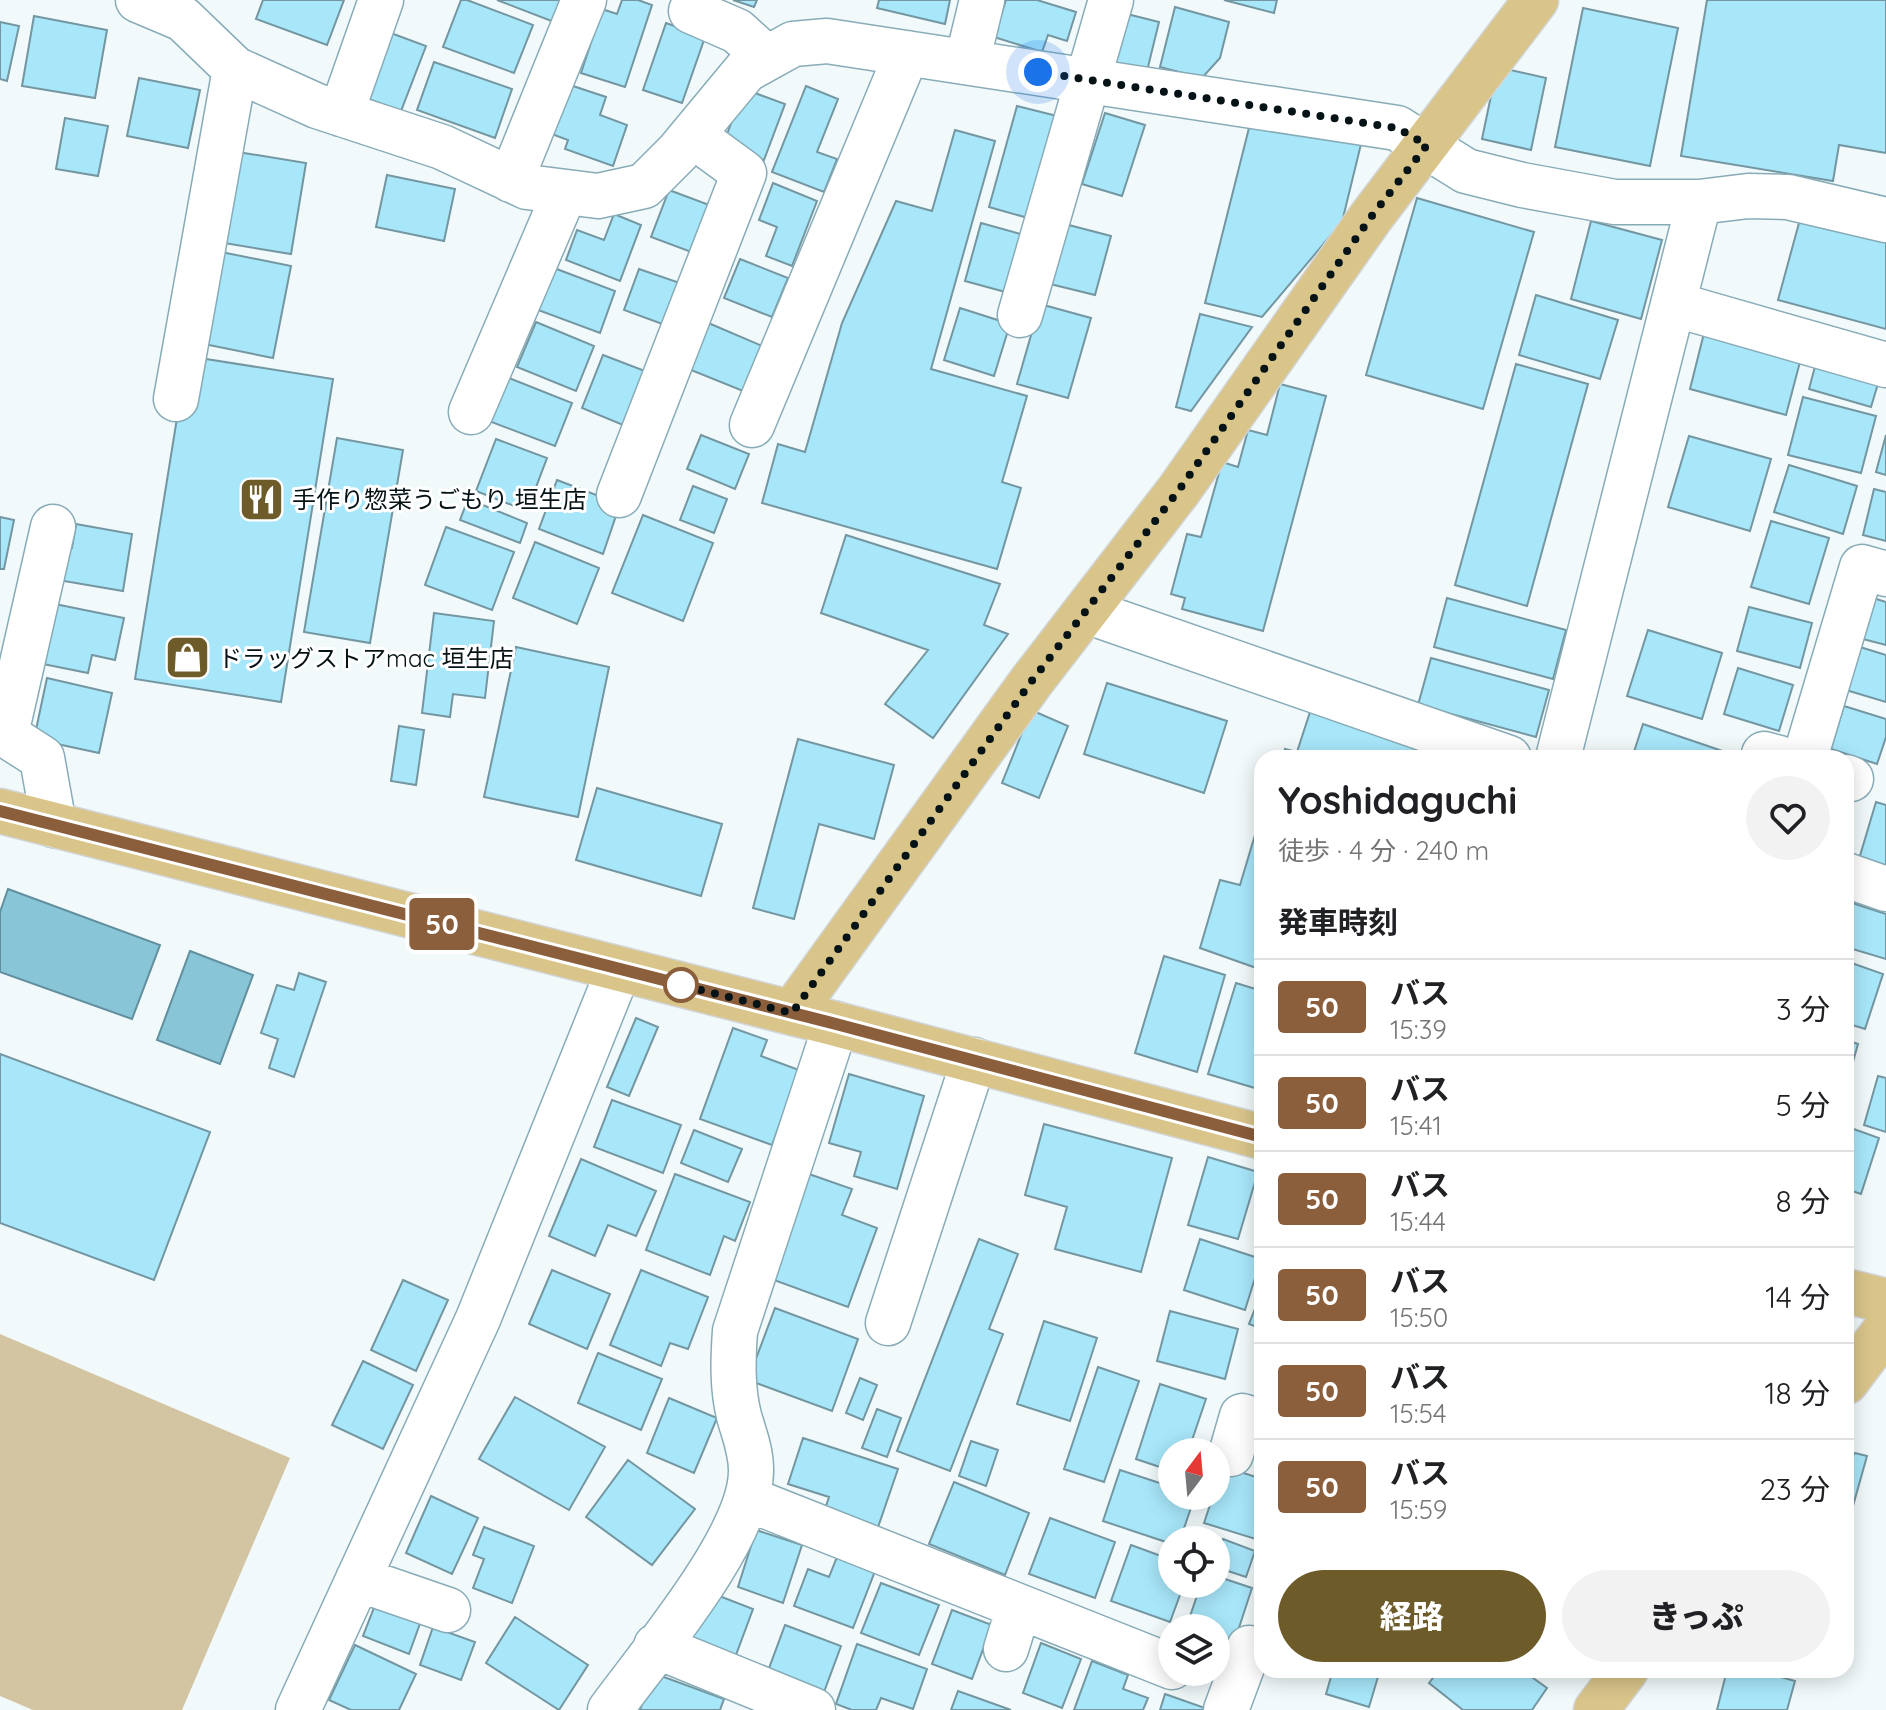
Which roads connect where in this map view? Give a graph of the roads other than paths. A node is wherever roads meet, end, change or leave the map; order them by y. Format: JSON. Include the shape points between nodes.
{"nodes":[{"id":1,"x":138,"y":0,"type":"edge"},
{"id":2,"x":381,"y":0,"type":"edge"},
{"id":3,"x":584,"y":0,"type":"edge"},
{"id":4,"x":982,"y":0,"type":"edge"},
{"id":5,"x":1111,"y":0,"type":"edge"},
{"id":6,"x":1536,"y":0,"type":"edge"},
{"id":7,"x":691,"y":11,"type":"dead end"},
{"id":8,"x":907,"y":53,"type":"junction"},
{"id":9,"x":767,"y":58,"type":"junction"},
{"id":10,"x":967,"y":62,"type":"junction"},
{"id":11,"x":235,"y":69,"type":"junction"},
{"id":12,"x":1088,"y":80,"type":"junction"},
{"id":13,"x":341,"y":114,"type":"junction"},
{"id":14,"x":692,"y":135,"type":"junction"},
{"id":15,"x":1427,"y":145,"type":"junction"},
{"id":16,"x":511,"y":180,"type":"junction"},
{"id":17,"x":565,"y":192,"type":"junction"},
{"id":18,"x":1699,"y":202,"type":"junction"},
{"id":19,"x":1886,"y":220,"type":"edge"},
{"id":20,"x":1673,"y":304,"type":"junction"},
{"id":21,"x":1020,"y":315,"type":"dead end"},
{"id":22,"x":1886,"y":365,"type":"edge"},
{"id":23,"x":176,"y":399,"type":"dead end"},
{"id":24,"x":471,"y":412,"type":"dead end"},
{"id":25,"x":752,"y":425,"type":"dead end"},
{"id":26,"x":616,"y":471,"type":"dead end"},
{"id":27,"x":53,"y":527,"type":"dead end"},
{"id":28,"x":1886,"y":574,"type":"edge"},
{"id":29,"x":1086,"y":611,"type":"junction"},
{"id":30,"x":3,"y":732,"type":"edge"},
{"id":31,"x":1486,"y":750,"type":"edge"},
{"id":32,"x":1560,"y":750,"type":"edge"},
{"id":33,"x":1786,"y":750,"type":"edge"},
{"id":34,"x":0,"y":811,"type":"edge"},
{"id":35,"x":54,"y":825,"type":"junction"},
{"id":36,"x":1854,"y":878,"type":"edge"},
{"id":37,"x":1886,"y":889,"type":"edge"},
{"id":38,"x":619,"y":969,"type":"junction"},
{"id":39,"x":792,"y":1013,"type":"junction"},
{"id":40,"x":836,"y":1024,"type":"junction"},
{"id":41,"x":974,"y":1060,"type":"junction"},
{"id":42,"x":1254,"y":1135,"type":"edge"},
{"id":43,"x":1854,"y":1293,"type":"edge"},
{"id":44,"x":1886,"y":1301,"type":"edge"},
{"id":45,"x":888,"y":1323,"type":"dead end"},
{"id":46,"x":1886,"y":1329,"type":"edge"},
{"id":47,"x":1854,"y":1371,"type":"edge"},
{"id":48,"x":1254,"y":1420,"type":"edge"},
{"id":49,"x":1231,"y":1454,"type":"dead end"},
{"id":50,"x":748,"y":1499,"type":"junction"},
{"id":51,"x":358,"y":1579,"type":"junction"},
{"id":52,"x":1019,"y":1607,"type":"junction"},
{"id":53,"x":448,"y":1610,"type":"dead end"},
{"id":54,"x":656,"y":1646,"type":"junction"},
{"id":55,"x":1249,"y":1648,"type":"dead end"},
{"id":56,"x":1006,"y":1649,"type":"dead end"},
{"id":57,"x":1158,"y":1662,"type":"edge"},
{"id":58,"x":1620,"y":1678,"type":"edge"},
{"id":59,"x":745,"y":1681,"type":"edge"},
{"id":60,"x":1206,"y":1686,"type":"edge"},
{"id":61,"x":1230,"y":1701,"type":"edge"},
{"id":62,"x":298,"y":1710,"type":"edge"},
{"id":63,"x":610,"y":1710,"type":"edge"},
{"id":64,"x":813,"y":1710,"type":"edge"},
{"id":65,"x":1596,"y":1710,"type":"edge"}],
"edges":[{"from":1,"to":11,"type":"street","via":[[183,19]]},
{"from":2,"to":13,"type":"street"},
{"from":3,"to":16,"type":"street"},
{"from":4,"to":10,"type":"street"},
{"from":5,"to":12,"type":"street"},
{"from":6,"to":15,"type":"main road"},
{"from":7,"to":9,"type":"street","via":[[737,31]]},
{"from":8,"to":9,"type":"street","via":[[827,41],[793,44]]},
{"from":8,"to":10,"type":"street"},
{"from":8,"to":25,"type":"street"},
{"from":9,"to":14,"type":"street","via":[[746,70]]},
{"from":10,"to":12,"type":"street"},
{"from":11,"to":13,"type":"street"},
{"from":11,"to":23,"type":"street"},
{"from":12,"to":15,"type":"street","via":[[1397,128]]},
{"from":12,"to":21,"type":"street"},
{"from":13,"to":16,"type":"street","via":[[442,147]]},
{"from":14,"to":17,"type":"street","via":[[644,186],[598,196]]},
{"from":14,"to":26,"type":"street","via":[[744,173],[689,270]]},
{"from":15,"to":18,"type":"street","via":[[1466,171],[1522,185],[1615,202]]},
{"from":15,"to":29,"type":"main road"},
{"from":16,"to":17,"type":"street"},
{"from":17,"to":24,"type":"street"},
{"from":18,"to":19,"type":"street","via":[[1788,197]]},
{"from":18,"to":20,"type":"street"},
{"from":20,"to":22,"type":"street"},
{"from":20,"to":32,"type":"street"},
{"from":27,"to":30,"type":"street"},
{"from":28,"to":33,"type":"street","via":[[1862,567]]},
{"from":29,"to":31,"type":"street"},
{"from":29,"to":39,"type":"main road"},
{"from":30,"to":35,"type":"street","via":[[42,758]]},
{"from":34,"to":35,"type":"main road"},
{"from":35,"to":38,"type":"main road"},
{"from":36,"to":37,"type":"street"},
{"from":38,"to":39,"type":"main road"},
{"from":38,"to":51,"type":"street","via":[[478,1319]]},
{"from":39,"to":40,"type":"main road"},
{"from":40,"to":41,"type":"main road"},
{"from":40,"to":50,"type":"street","via":[[735,1331],[739,1415],[749,1442]]},
{"from":41,"to":42,"type":"main road"},
{"from":41,"to":45,"type":"street"},
{"from":43,"to":44,"type":"main road"},
{"from":46,"to":47,"type":"main road"},
{"from":48,"to":49,"type":"street","via":[[1242,1416]]},
{"from":50,"to":52,"type":"street"},
{"from":50,"to":54,"type":"street","via":[[706,1580]]},
{"from":51,"to":53,"type":"street"},
{"from":51,"to":62,"type":"street"},
{"from":52,"to":56,"type":"street"},
{"from":52,"to":57,"type":"street"},
{"from":54,"to":59,"type":"street"},
{"from":54,"to":63,"type":"street"},
{"from":55,"to":61,"type":"street"},
{"from":58,"to":65,"type":"main road"},
{"from":59,"to":64,"type":"street"},
{"from":60,"to":61,"type":"street"}]}
